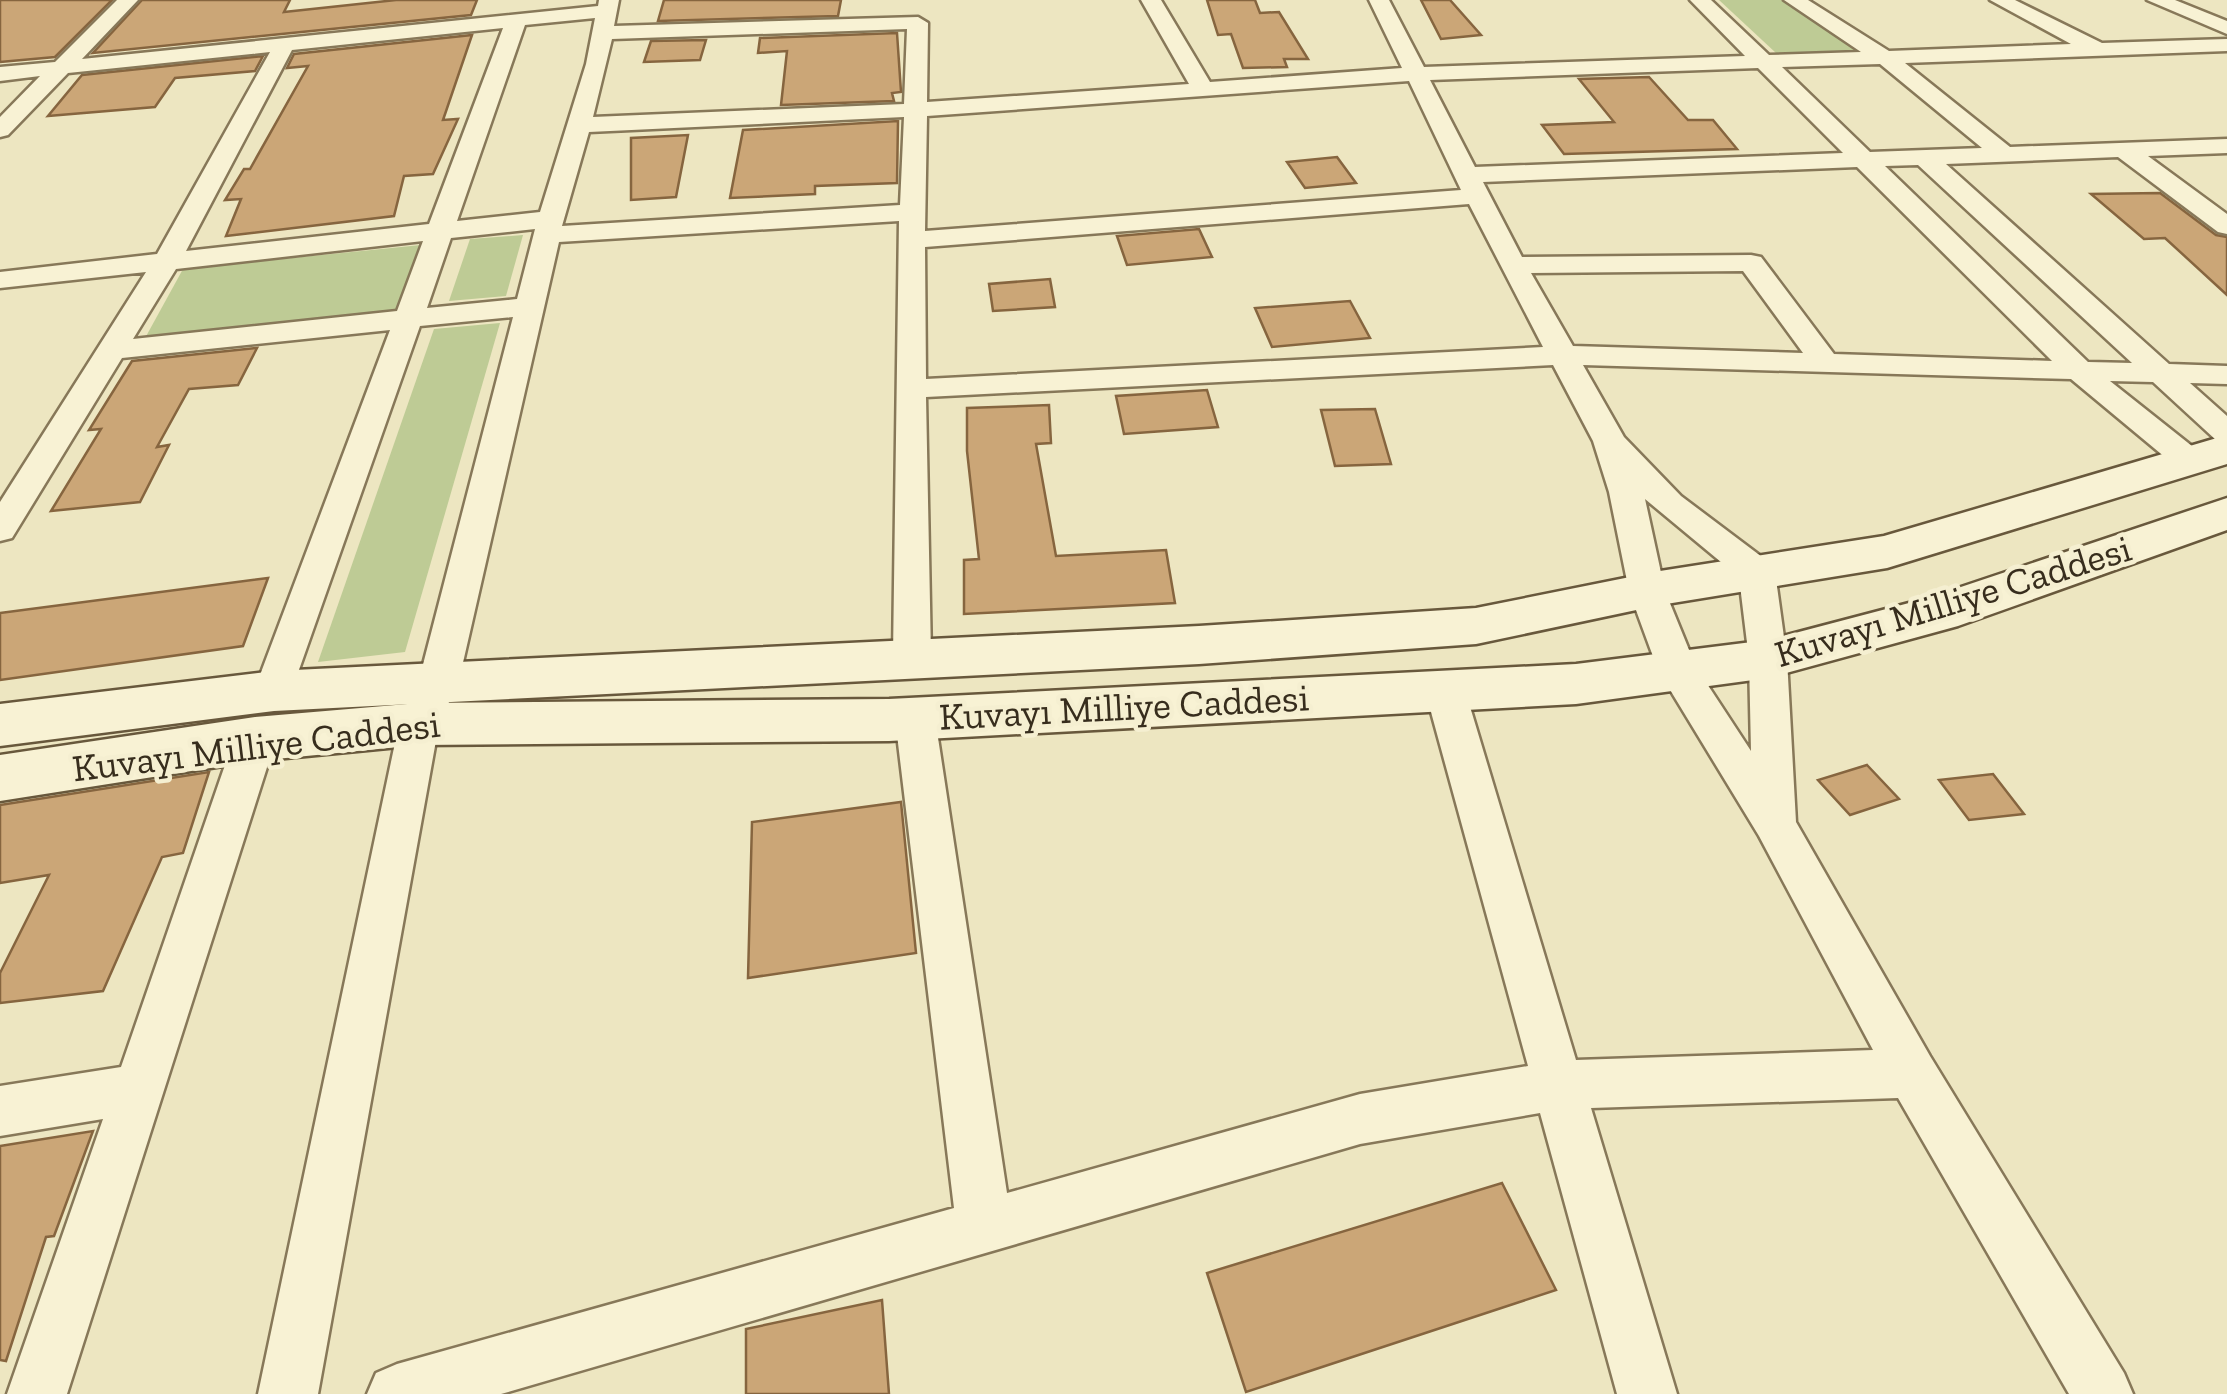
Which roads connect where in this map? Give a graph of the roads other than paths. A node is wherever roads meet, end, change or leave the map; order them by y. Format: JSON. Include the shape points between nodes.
{"nodes":[{"id":1,"x":128,"y":0,"type":"edge"},
{"id":2,"x":1151,"y":0,"type":"edge"},
{"id":3,"x":1379,"y":0,"type":"edge"},
{"id":4,"x":1700,"y":0,"type":"edge"},
{"id":5,"x":1794,"y":0,"type":"edge"},
{"id":6,"x":2000,"y":0,"type":"edge"},
{"id":7,"x":2157,"y":0,"type":"edge"},
{"id":8,"x":605,"y":15,"type":"edge"},
{"id":9,"x":516,"y":21,"type":"junction"},
{"id":10,"x":2227,"y":28,"type":"edge"},
{"id":11,"x":285,"y":44,"type":"junction"},
{"id":12,"x":2227,"y":45,"type":"edge"},
{"id":13,"x":2100,"y":50,"type":"junction"},
{"id":14,"x":1887,"y":58,"type":"junction"},
{"id":15,"x":1766,"y":62,"type":"junction"},
{"id":16,"x":62,"y":68,"type":"junction"},
{"id":17,"x":0,"y":74,"type":"edge"},
{"id":18,"x":1417,"y":74,"type":"junction"},
{"id":19,"x":1204,"y":90,"type":"junction"},
{"id":20,"x":916,"y":110,"type":"junction"},
{"id":21,"x":578,"y":124,"type":"junction"},
{"id":22,"x":2,"y":127,"type":"edge"},
{"id":23,"x":2227,"y":146,"type":"edge"},
{"id":24,"x":2122,"y":149,"type":"junction"},
{"id":25,"x":2005,"y":155,"type":"junction"},
{"id":26,"x":1926,"y":159,"type":"junction"},
{"id":27,"x":1865,"y":162,"type":"junction"},
{"id":28,"x":1471,"y":185,"type":"junction"},
{"id":29,"x":912,"y":226,"type":"junction"},
{"id":30,"x":2227,"y":226,"type":"edge"},
{"id":31,"x":549,"y":227,"type":"junction"},
{"id":32,"x":444,"y":229,"type":"junction"},
{"id":33,"x":167,"y":261,"type":"junction"},
{"id":34,"x":1513,"y":265,"type":"junction"},
{"id":35,"x":0,"y":280,"type":"edge"},
{"id":36,"x":531,"y":306,"type":"junction"},
{"id":37,"x":410,"y":320,"type":"junction"},
{"id":38,"x":114,"y":350,"type":"junction"},
{"id":39,"x":1562,"y":355,"type":"junction"},
{"id":40,"x":1828,"y":365,"type":"junction"},
{"id":41,"x":2083,"y":374,"type":"junction"},
{"id":42,"x":2163,"y":374,"type":"junction"},
{"id":43,"x":2227,"y":375,"type":"edge"},
{"id":44,"x":910,"y":388,"type":"junction"},
{"id":45,"x":1608,"y":442,"type":"junction"},
{"id":46,"x":2215,"y":448,"type":"edge"},
{"id":47,"x":2227,"y":513,"type":"edge"},
{"id":48,"x":0,"y":530,"type":"edge"},
{"id":49,"x":1758,"y":572,"type":"junction"},
{"id":50,"x":1647,"y":591,"type":"junction"},
{"id":51,"x":912,"y":656,"type":"junction"},
{"id":52,"x":1768,"y":659,"type":"junction"},
{"id":53,"x":1678,"y":670,"type":"junction"},
{"id":54,"x":1445,"y":690,"type":"junction"},
{"id":55,"x":429,"y":702,"type":"junction"},
{"id":56,"x":264,"y":715,"type":"junction"},
{"id":57,"x":915,"y":718,"type":"junction"},
{"id":58,"x":0,"y":726,"type":"edge"},
{"id":59,"x":0,"y":778,"type":"edge"},
{"id":60,"x":1774,"y":824,"type":"junction"},
{"id":61,"x":1912,"y":1073,"type":"junction"},
{"id":62,"x":1560,"y":1085,"type":"junction"},
{"id":63,"x":140,"y":1088,"type":"junction"},
{"id":64,"x":0,"y":1112,"type":"edge"},
{"id":65,"x":984,"y":1226,"type":"junction"},
{"id":66,"x":37,"y":1394,"type":"edge"},
{"id":67,"x":288,"y":1394,"type":"edge"},
{"id":68,"x":397,"y":1394,"type":"edge"},
{"id":69,"x":1648,"y":1394,"type":"edge"},
{"id":70,"x":2103,"y":1394,"type":"edge"}],
"edges":[{"from":1,"to":16,"type":"street"},
{"from":2,"to":19,"type":"street"},
{"from":3,"to":18,"type":"street"},
{"from":4,"to":15,"type":"street"},
{"from":5,"to":14,"type":"street"},
{"from":6,"to":13,"type":"street"},
{"from":7,"to":10,"type":"street"},
{"from":8,"to":9,"type":"street"},
{"from":8,"to":20,"type":"street","via":[[918,22]]},
{"from":8,"to":21,"type":"street"},
{"from":9,"to":11,"type":"street"},
{"from":9,"to":32,"type":"street"},
{"from":11,"to":16,"type":"street"},
{"from":11,"to":33,"type":"street"},
{"from":12,"to":13,"type":"street"},
{"from":13,"to":14,"type":"street"},
{"from":14,"to":15,"type":"street"},
{"from":14,"to":25,"type":"street"},
{"from":15,"to":18,"type":"street"},
{"from":15,"to":27,"type":"street"},
{"from":16,"to":17,"type":"street"},
{"from":16,"to":22,"type":"street"},
{"from":18,"to":19,"type":"street"},
{"from":18,"to":28,"type":"street"},
{"from":19,"to":20,"type":"street"},
{"from":20,"to":21,"type":"street"},
{"from":20,"to":29,"type":"street"},
{"from":21,"to":31,"type":"street"},
{"from":23,"to":24,"type":"street"},
{"from":24,"to":25,"type":"street"},
{"from":24,"to":30,"type":"street"},
{"from":25,"to":26,"type":"street"},
{"from":26,"to":27,"type":"street"},
{"from":26,"to":42,"type":"street"},
{"from":27,"to":28,"type":"street"},
{"from":27,"to":41,"type":"street"},
{"from":28,"to":29,"type":"street"},
{"from":28,"to":34,"type":"street"},
{"from":29,"to":31,"type":"street"},
{"from":29,"to":44,"type":"street"},
{"from":31,"to":32,"type":"street"},
{"from":31,"to":36,"type":"street"},
{"from":32,"to":33,"type":"street"},
{"from":32,"to":37,"type":"street"},
{"from":33,"to":35,"type":"street"},
{"from":33,"to":38,"type":"street"},
{"from":34,"to":39,"type":"street"},
{"from":34,"to":40,"type":"street","via":[[1751,263]]},
{"from":36,"to":37,"type":"street"},
{"from":36,"to":55,"type":"street"},
{"from":37,"to":38,"type":"street"},
{"from":37,"to":56,"type":"street"},
{"from":38,"to":48,"type":"street"},
{"from":39,"to":40,"type":"street"},
{"from":39,"to":44,"type":"street"},
{"from":39,"to":45,"type":"street"},
{"from":40,"to":41,"type":"street"},
{"from":41,"to":42,"type":"street"},
{"from":41,"to":46,"type":"street"},
{"from":42,"to":43,"type":"street"},
{"from":42,"to":46,"type":"street"},
{"from":44,"to":51,"type":"street"},
{"from":45,"to":49,"type":"street","via":[[1670,504]]},
{"from":45,"to":50,"type":"street"},
{"from":46,"to":49,"type":"main road","name":"Kuvayı Milliye Caddesi","via":[[1887,552]]},
{"from":47,"to":52,"type":"main road","name":"Kuvayı Milliye Caddesi","via":[[1940,613]]},
{"from":49,"to":50,"type":"main road","name":"Kuvayı Milliye Caddesi"},
{"from":49,"to":52,"type":"street"},
{"from":50,"to":51,"type":"main road","name":"Kuvayı Milliye Caddesi","via":[[1476,626]]},
{"from":50,"to":53,"type":"street"},
{"from":51,"to":55,"type":"main road","name":"Kuvayı Milliye Caddesi"},
{"from":52,"to":53,"type":"main road","name":"Kuvayı Milliye Caddesi"},
{"from":52,"to":60,"type":"street"},
{"from":53,"to":54,"type":"main road","name":"Kuvayı Milliye Caddesi","via":[[1576,684]]},
{"from":53,"to":60,"type":"street"},
{"from":54,"to":57,"type":"main road","name":"Kuvayı Milliye Caddesi"},
{"from":54,"to":62,"type":"street"},
{"from":55,"to":56,"type":"main road","name":"Kuvayı Milliye Caddesi"},
{"from":55,"to":57,"type":"main road","name":"Kuvayı Milliye Caddesi"},
{"from":55,"to":67,"type":"street"},
{"from":56,"to":58,"type":"main road","name":"Kuvayı Milliye Caddesi"},
{"from":56,"to":59,"type":"main road","name":"Kuvayı Milliye Caddesi"},
{"from":56,"to":63,"type":"street"},
{"from":57,"to":65,"type":"street"},
{"from":60,"to":61,"type":"street"},
{"from":61,"to":62,"type":"street"},
{"from":61,"to":70,"type":"street"},
{"from":62,"to":65,"type":"street","via":[[1360,1120]]},
{"from":62,"to":69,"type":"street"},
{"from":63,"to":64,"type":"street"},
{"from":63,"to":66,"type":"street"},
{"from":65,"to":68,"type":"street"}]}
